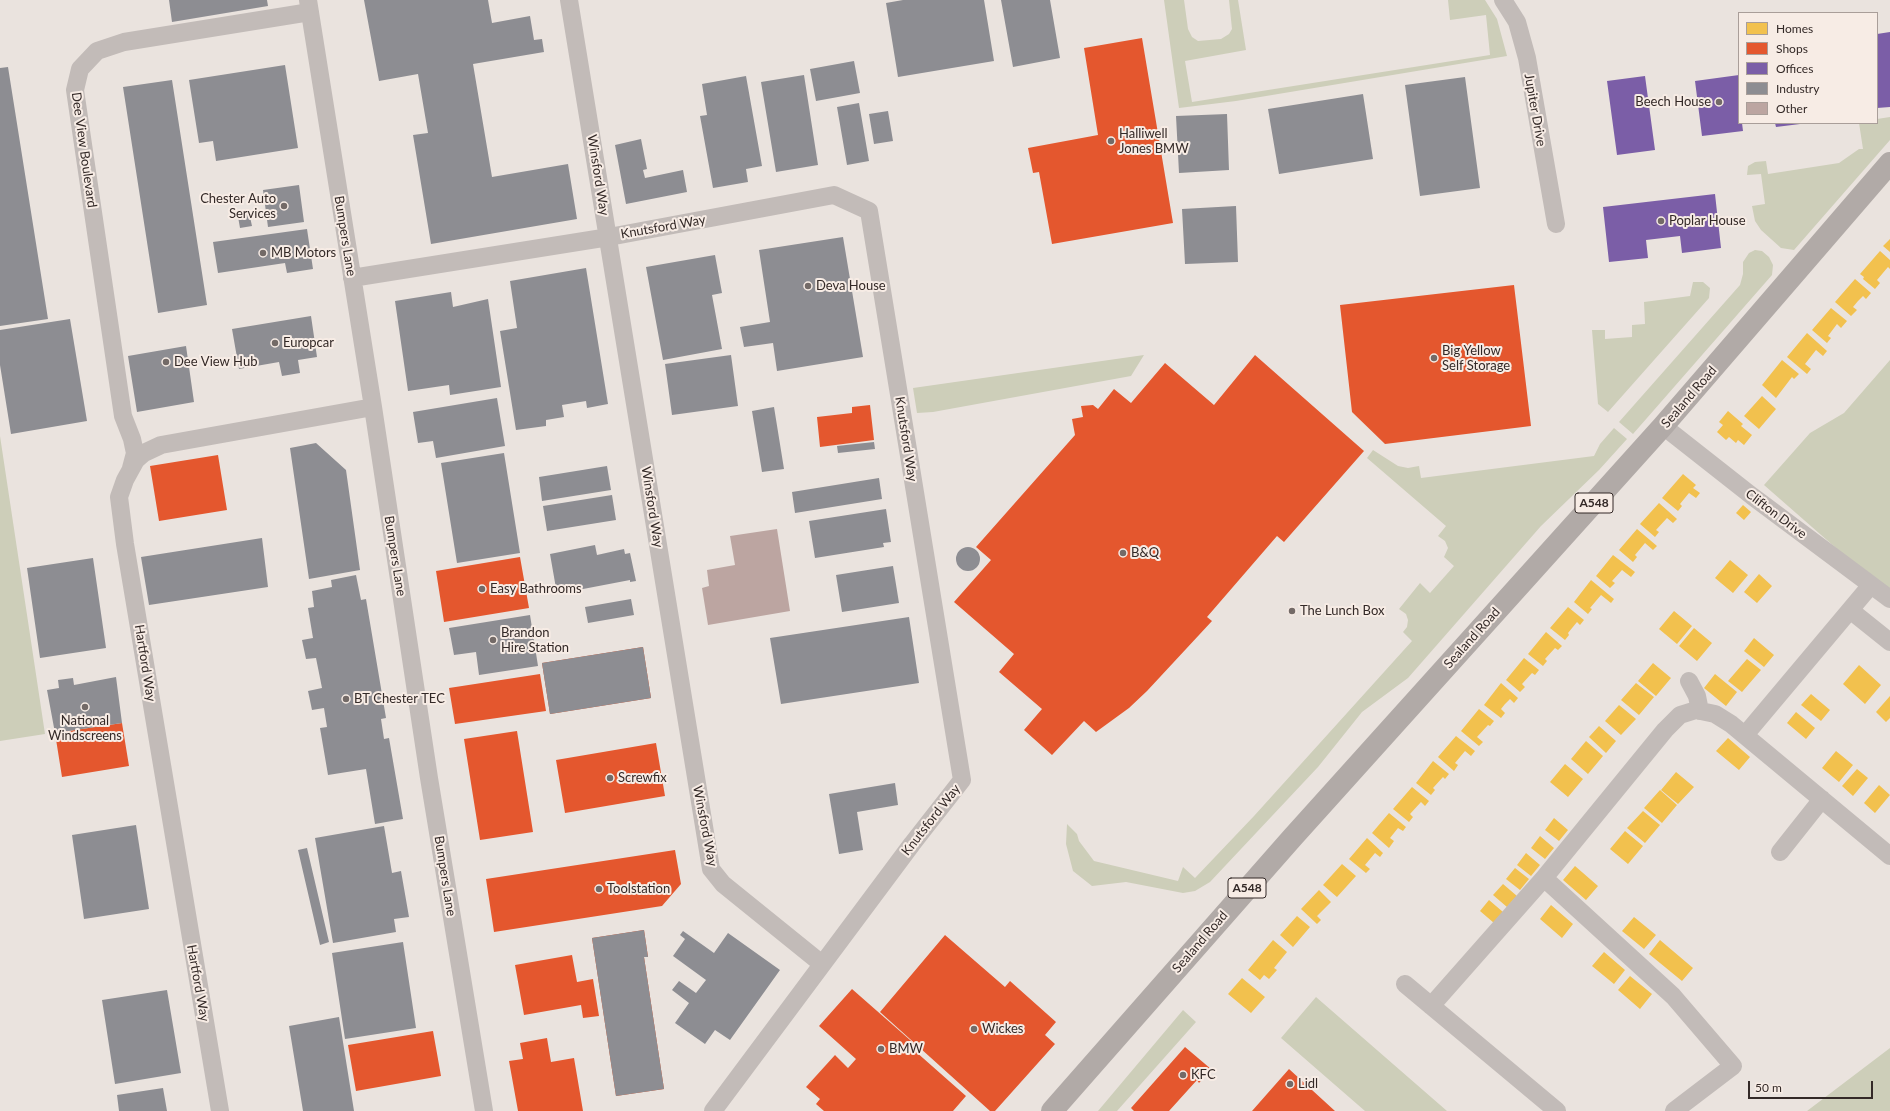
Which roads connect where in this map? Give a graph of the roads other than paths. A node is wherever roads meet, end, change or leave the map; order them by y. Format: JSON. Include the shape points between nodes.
{"nodes":[{"id":1,"x":569,"y":0,"type":"edge"},
{"id":2,"x":1503,"y":0,"type":"edge"},
{"id":3,"x":309,"y":6,"type":"edge"},
{"id":4,"x":1890,"y":163,"type":"edge"},
{"id":5,"x":1556,"y":224,"type":"dead end"},
{"id":6,"x":609,"y":237,"type":"junction"},
{"id":7,"x":352,"y":278,"type":"junction"},
{"id":8,"x":373,"y":407,"type":"junction"},
{"id":9,"x":1663,"y":426,"type":"junction"},
{"id":10,"x":131,"y":468,"type":"junction"},
{"id":11,"x":1871,"y":585,"type":"junction"},
{"id":12,"x":1890,"y":599,"type":"edge"},
{"id":13,"x":1850,"y":610,"type":"junction"},
{"id":14,"x":1890,"y":642,"type":"edge"},
{"id":15,"x":1689,"y":681,"type":"dead end"},
{"id":16,"x":1700,"y":711,"type":"junction"},
{"id":17,"x":1745,"y":735,"type":"junction"},
{"id":18,"x":1822,"y":798,"type":"junction"},
{"id":19,"x":1780,"y":852,"type":"dead end"},
{"id":20,"x":1890,"y":856,"type":"edge"},
{"id":21,"x":1544,"y":878,"type":"junction"},
{"id":22,"x":822,"y":964,"type":"junction"},
{"id":23,"x":1405,"y":984,"type":"dead end"},
{"id":24,"x":1431,"y":1006,"type":"junction"},
{"id":25,"x":220,"y":1111,"type":"edge"},
{"id":26,"x":484,"y":1111,"type":"edge"},
{"id":27,"x":713,"y":1111,"type":"edge"},
{"id":28,"x":1052,"y":1111,"type":"edge"},
{"id":29,"x":1557,"y":1111,"type":"edge"},
{"id":30,"x":1674,"y":1111,"type":"edge"}],
"edges":[{"from":1,"to":6,"type":"street","name":"Winsford Way"},
{"from":2,"to":5,"type":"street","name":"Jupiter Drive","via":[[1517,22],[1526,58]]},
{"from":3,"to":7,"type":"street","name":"Bumpers Lane"},
{"from":3,"to":10,"type":"street","name":"Dee View Boulevard","via":[[124,42],[97,52],[80,69],[75,90],[123,416],[135,454]]},
{"from":4,"to":9,"type":"main road","name":"Sealand Road","number":"A548"},
{"from":6,"to":7,"type":"street","name":"Knutsford Way"},
{"from":6,"to":22,"type":"street","name":"Winsford Way","via":[[711,869],[723,884]]},
{"from":6,"to":22,"type":"street","name":"Knutsford Way","via":[[834,195],[869,211],[962,780]]},
{"from":7,"to":8,"type":"street","name":"Bumpers Lane"},
{"from":8,"to":10,"type":"street","name":"Hartford Way","via":[[161,445],[144,453]]},
{"from":8,"to":26,"type":"street","name":"Bumpers Lane","via":[[429,778]]},
{"from":9,"to":11,"type":"street","name":"Clifton Drive"},
{"from":9,"to":28,"type":"main road","name":"Sealand Road","number":"A548","via":[[1286,844]]},
{"from":10,"to":25,"type":"street","name":"Hartford Way","via":[[119,497],[125,544]]},
{"from":11,"to":12,"type":"street","name":"Clifton Drive"},
{"from":11,"to":13,"type":"street"},
{"from":13,"to":14,"type":"street"},
{"from":13,"to":17,"type":"street"},
{"from":15,"to":16,"type":"street","via":[[1697,696]]},
{"from":16,"to":17,"type":"street","via":[[1715,714]]},
{"from":16,"to":21,"type":"street","via":[[1680,715],[1665,730]]},
{"from":17,"to":18,"type":"street"},
{"from":18,"to":19,"type":"street"},
{"from":18,"to":20,"type":"street"},
{"from":21,"to":24,"type":"street"},
{"from":21,"to":30,"type":"street","via":[[1673,996],[1733,1066]]},
{"from":22,"to":27,"type":"street","name":"Knutsford Way"},
{"from":23,"to":24,"type":"street"},
{"from":24,"to":29,"type":"street"}]}
